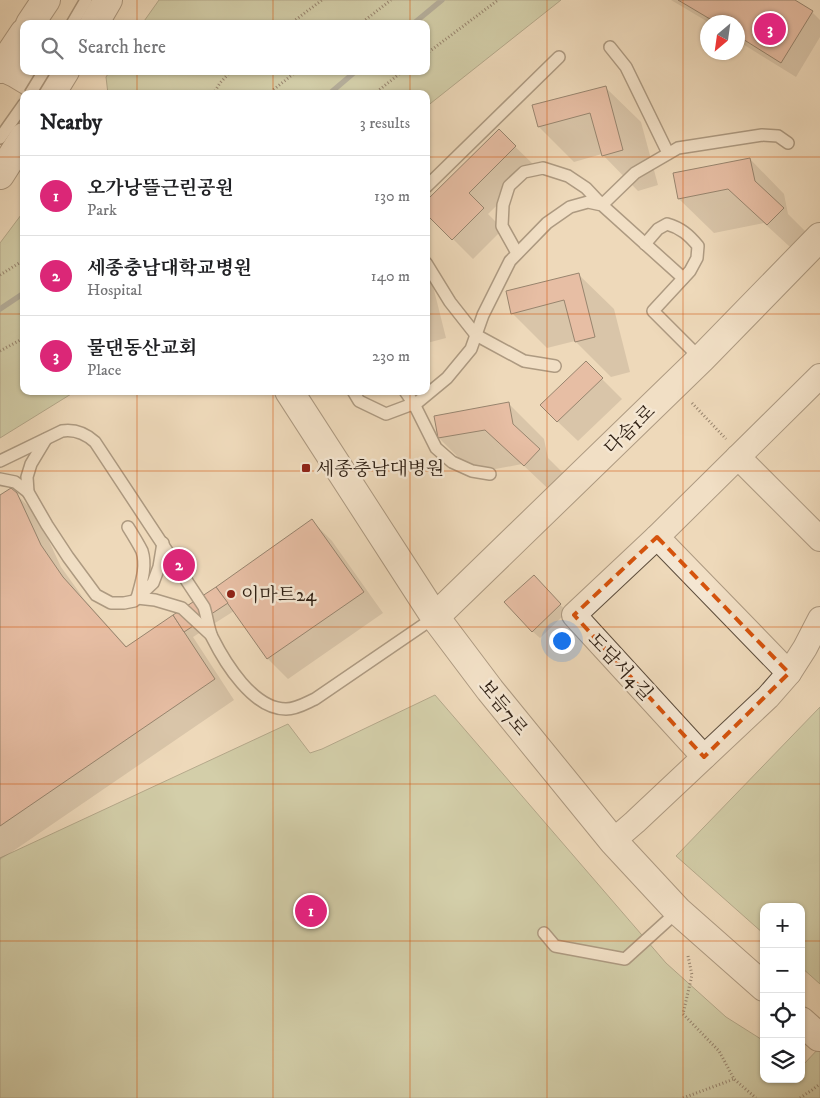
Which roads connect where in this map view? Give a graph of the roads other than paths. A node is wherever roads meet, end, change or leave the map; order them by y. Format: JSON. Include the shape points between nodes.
{"nodes":[{"id":1,"x":46,"y":0,"type":"edge"},
{"id":2,"x":86,"y":0,"type":"edge"},
{"id":3,"x":108,"y":0,"type":"edge"},
{"id":4,"x":33,"y":20,"type":"edge"},
{"id":5,"x":74,"y":20,"type":"edge"},
{"id":6,"x":96,"y":20,"type":"edge"},
{"id":7,"x":20,"y":44,"type":"edge"},
{"id":8,"x":610,"y":47,"type":"dead end"},
{"id":9,"x":559,"y":57,"type":"dead end"},
{"id":10,"x":9,"y":74,"type":"edge"},
{"id":11,"x":63,"y":75,"type":"edge"},
{"id":12,"x":43,"y":90,"type":"edge"},
{"id":13,"x":53,"y":90,"type":"edge"},
{"id":14,"x":20,"y":110,"type":"edge"},
{"id":15,"x":0,"y":138,"type":"edge"},
{"id":16,"x":20,"y":143,"type":"edge"},
{"id":17,"x":788,"y":143,"type":"dead end"},
{"id":18,"x":668,"y":153,"type":"junction"},
{"id":19,"x":0,"y":174,"type":"edge"},
{"id":20,"x":430,"y":183,"type":"edge"},
{"id":21,"x":602,"y":205,"type":"junction"},
{"id":22,"x":820,"y":237,"type":"edge"},
{"id":23,"x":645,"y":244,"type":"junction"},
{"id":24,"x":517,"y":253,"type":"junction"},
{"id":25,"x":430,"y":269,"type":"edge"},
{"id":26,"x":683,"y":278,"type":"junction"},
{"id":27,"x":476,"y":335,"type":"junction"},
{"id":28,"x":701,"y":359,"type":"junction"},
{"id":29,"x":555,"y":366,"type":"dead end"},
{"id":30,"x":820,"y":376,"type":"edge"},
{"id":31,"x":430,"y":392,"type":"edge"},
{"id":32,"x":292,"y":395,"type":"edge"},
{"id":33,"x":355,"y":395,"type":"edge"},
{"id":34,"x":408,"y":395,"type":"edge"},
{"id":35,"x":426,"y":395,"type":"edge"},
{"id":36,"x":414,"y":404,"type":"junction"},
{"id":37,"x":46,"y":439,"type":"junction"},
{"id":38,"x":732,"y":448,"type":"junction"},
{"id":39,"x":0,"y":460,"type":"edge"},
{"id":40,"x":490,"y":474,"type":"dead end"},
{"id":41,"x":0,"y":479,"type":"edge"},
{"id":42,"x":28,"y":492,"type":"junction"},
{"id":43,"x":128,"y":527,"type":"dead end"},
{"id":44,"x":656,"y":537,"type":"junction"},
{"id":45,"x":820,"y":539,"type":"edge"},
{"id":46,"x":163,"y":543,"type":"junction"},
{"id":47,"x":137,"y":598,"type":"junction"},
{"id":48,"x":435,"y":617,"type":"junction"},
{"id":49,"x":820,"y":619,"type":"edge"},
{"id":50,"x":211,"y":635,"type":"junction"},
{"id":51,"x":789,"y":674,"type":"junction"},
{"id":52,"x":704,"y":757,"type":"junction"},
{"id":53,"x":613,"y":841,"type":"junction"},
{"id":54,"x":678,"y":911,"type":"junction"},
{"id":55,"x":544,"y":932,"type":"dead end"},
{"id":56,"x":760,"y":983,"type":"edge"},
{"id":57,"x":805,"y":1025,"type":"edge"},
{"id":58,"x":819,"y":1037,"type":"edge"}],
"edges":[{"from":1,"to":4,"type":"street"},
{"from":2,"to":5,"type":"lane"},
{"from":3,"to":6,"type":"street"},
{"from":7,"to":10,"type":"street"},
{"from":8,"to":18,"type":"lane","via":[[626,67]]},
{"from":9,"to":20,"type":"lane"},
{"from":10,"to":12,"type":"street"},
{"from":11,"to":13,"type":"street"},
{"from":14,"to":15,"type":"lane"},
{"from":16,"to":19,"type":"street"},
{"from":17,"to":18,"type":"lane","via":[[778,136],[762,135],[678,148]]},
{"from":18,"to":21,"type":"lane","via":[[635,173]]},
{"from":21,"to":23,"type":"lane"},
{"from":21,"to":24,"type":"lane","via":[[588,202],[570,207]]},
{"from":21,"to":24,"type":"lane","via":[[586,188],[568,176],[543,168],[524,172],[509,186],[503,206],[502,226]]},
{"from":22,"to":28,"type":"street","name":"다솜1로"},
{"from":23,"to":26,"type":"lane"},
{"from":23,"to":26,"type":"lane","via":[[667,224],[678,227],[691,237],[698,246],[697,258]]},
{"from":24,"to":27,"type":"lane","via":[[510,260]]},
{"from":25,"to":27,"type":"lane","via":[[450,302]]},
{"from":26,"to":28,"type":"lane","via":[[654,311]]},
{"from":27,"to":29,"type":"lane","via":[[524,361]]},
{"from":27,"to":31,"type":"lane","via":[[471,349],[447,378]]},
{"from":28,"to":48,"type":"street","name":"다솜1로"},
{"from":30,"to":38,"type":"street","name":"도담서4길"},
{"from":32,"to":48,"type":"street","name":"보듬7로"},
{"from":33,"to":36,"type":"lane","via":[[359,401],[386,414]]},
{"from":34,"to":36,"type":"lane"},
{"from":35,"to":36,"type":"lane"},
{"from":36,"to":40,"type":"lane","via":[[436,448],[452,462],[472,471]]},
{"from":37,"to":39,"type":"lane"},
{"from":37,"to":42,"type":"lane","via":[[31,464],[27,477]]},
{"from":37,"to":46,"type":"lane","via":[[70,430],[88,435]]},
{"from":38,"to":44,"type":"street","name":"도담서4길"},
{"from":38,"to":45,"type":"street"},
{"from":41,"to":42,"type":"lane","via":[[16,482]]},
{"from":42,"to":47,"type":"lane","via":[[96,595],[111,603]]},
{"from":43,"to":47,"type":"lane","via":[[144,561]]},
{"from":44,"to":51,"type":"street"},
{"from":44,"to":52,"type":"street","name":"도담서4길","via":[[574,615]]},
{"from":46,"to":47,"type":"lane","via":[[153,583]]},
{"from":46,"to":50,"type":"lane","via":[[204,607]]},
{"from":47,"to":50,"type":"lane","via":[[182,608]]},
{"from":48,"to":50,"type":"lane","via":[[315,699],[285,709],[265,704],[253,695],[228,664]]},
{"from":48,"to":53,"type":"street","name":"보듬7로"},
{"from":49,"to":51,"type":"street"},
{"from":51,"to":52,"type":"street"},
{"from":52,"to":53,"type":"street"},
{"from":53,"to":54,"type":"street","name":"보듬7로"},
{"from":54,"to":55,"type":"lane","via":[[625,958],[555,946]]},
{"from":54,"to":56,"type":"street","name":"보듬7로"},
{"from":57,"to":58,"type":"street"}]}
